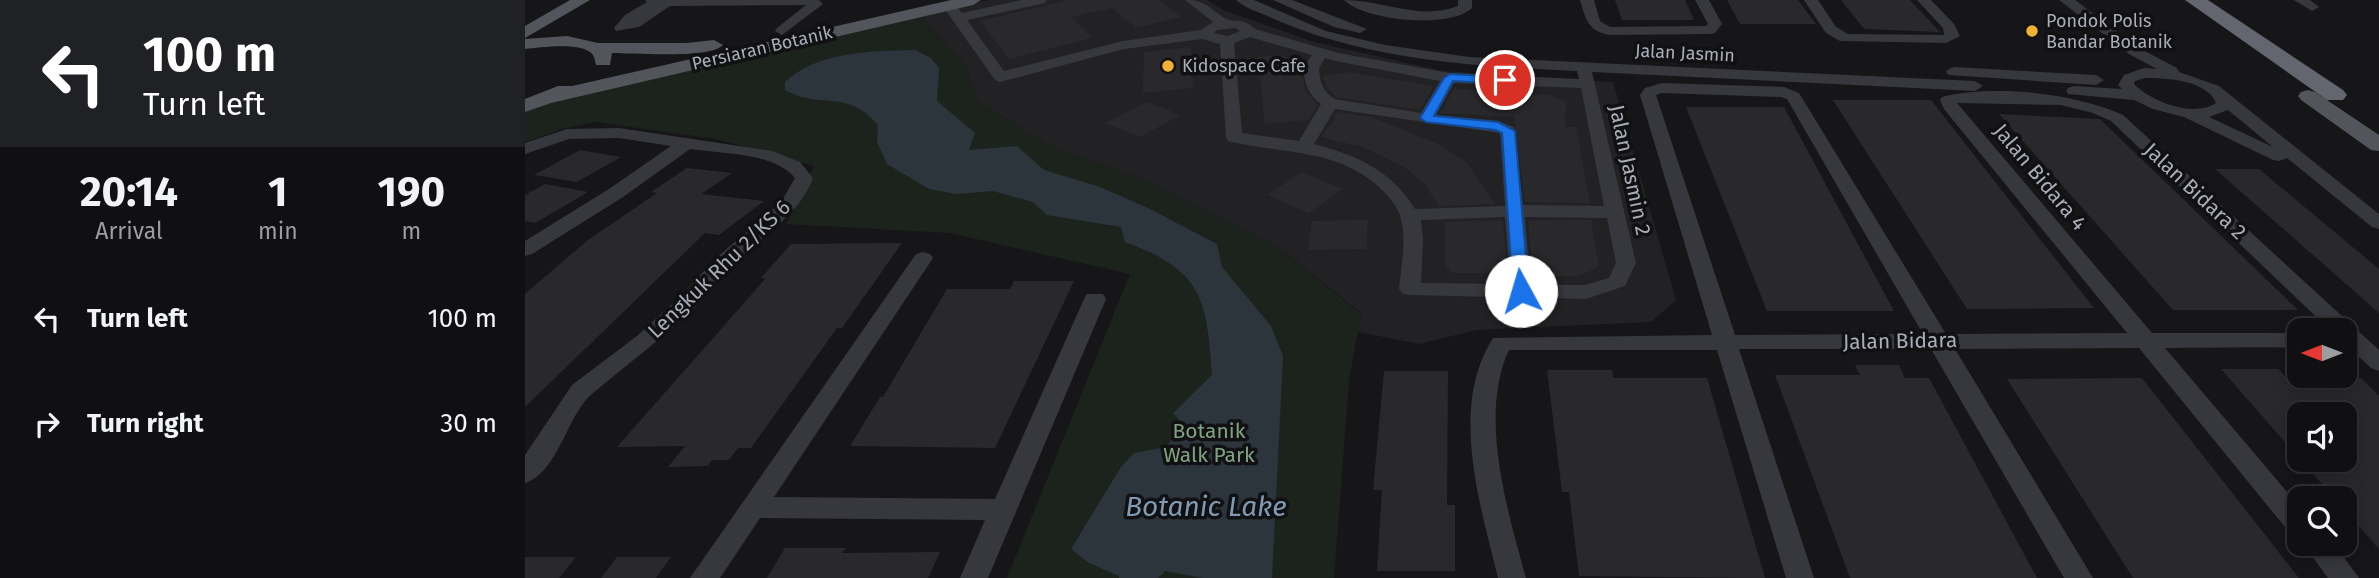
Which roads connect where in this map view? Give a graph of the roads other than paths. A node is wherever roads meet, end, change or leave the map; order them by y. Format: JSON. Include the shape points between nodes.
{"nodes":[{"id":1,"x":566,"y":0,"type":"edge"},
{"id":2,"x":582,"y":0,"type":"edge"},
{"id":3,"x":602,"y":0,"type":"edge"},
{"id":4,"x":925,"y":0,"type":"edge"},
{"id":5,"x":973,"y":0,"type":"edge"},
{"id":6,"x":1040,"y":0,"type":"edge"},
{"id":7,"x":1192,"y":0,"type":"edge"},
{"id":8,"x":1243,"y":0,"type":"edge"},
{"id":9,"x":1280,"y":0,"type":"edge"},
{"id":10,"x":1351,"y":0,"type":"edge"},
{"id":11,"x":1465,"y":0,"type":"edge"},
{"id":12,"x":1587,"y":0,"type":"edge"},
{"id":13,"x":1702,"y":0,"type":"edge"},
{"id":14,"x":1811,"y":0,"type":"edge"},
{"id":15,"x":1924,"y":0,"type":"edge"},
{"id":16,"x":2066,"y":0,"type":"edge"},
{"id":17,"x":2170,"y":0,"type":"edge"},
{"id":18,"x":2195,"y":0,"type":"edge"},
{"id":19,"x":658,"y":2,"type":"edge"},
{"id":20,"x":954,"y":12,"type":"junction"},
{"id":21,"x":525,"y":18,"type":"edge"},
{"id":22,"x":782,"y":31,"type":"junction"},
{"id":23,"x":1225,"y":32,"type":"junction"},
{"id":24,"x":525,"y":33,"type":"edge"},
{"id":25,"x":586,"y":34,"type":"junction"},
{"id":26,"x":525,"y":44,"type":"edge"},
{"id":27,"x":2134,"y":51,"type":"junction"},
{"id":28,"x":1321,"y":53,"type":"junction"},
{"id":29,"x":1586,"y":76,"type":"junction"},
{"id":30,"x":1450,"y":78,"type":"junction"},
{"id":31,"x":2187,"y":78,"type":"junction"},
{"id":32,"x":2132,"y":84,"type":"junction"},
{"id":33,"x":2335,"y":95,"type":"joint"},
{"id":34,"x":2308,"y":96,"type":"joint"},
{"id":35,"x":551,"y":97,"type":"junction"},
{"id":36,"x":2024,"y":99,"type":"joint"},
{"id":37,"x":2224,"y":99,"type":"junction"},
{"id":38,"x":1331,"y":103,"type":"junction"},
{"id":39,"x":525,"y":106,"type":"edge"},
{"id":40,"x":2184,"y":112,"type":"junction"},
{"id":41,"x":1426,"y":118,"type":"junction"},
{"id":42,"x":2379,"y":124,"type":"edge"},
{"id":43,"x":687,"y":143,"type":"junction"},
{"id":44,"x":2379,"y":145,"type":"edge"},
{"id":45,"x":1304,"y":147,"type":"junction"},
{"id":46,"x":525,"y":149,"type":"edge"},
{"id":47,"x":2338,"y":191,"type":"junction"},
{"id":48,"x":1514,"y":211,"type":"junction"},
{"id":49,"x":1616,"y":212,"type":"junction"},
{"id":50,"x":1410,"y":215,"type":"junction"},
{"id":51,"x":2379,"y":223,"type":"edge"},
{"id":52,"x":525,"y":250,"type":"edge"},
{"id":53,"x":923,"y":258,"type":"dead end"},
{"id":54,"x":1521,"y":291,"type":"junction"},
{"id":55,"x":1095,"y":299,"type":"dead end"},
{"id":56,"x":2329,"y":318,"type":"edge"},
{"id":57,"x":2357,"y":336,"type":"edge"},
{"id":58,"x":2379,"y":339,"type":"edge"},
{"id":59,"x":1938,"y":340,"type":"junction"},
{"id":60,"x":2147,"y":340,"type":"junction"},
{"id":61,"x":2287,"y":340,"type":"edge"},
{"id":62,"x":1728,"y":343,"type":"junction"},
{"id":63,"x":2357,"y":344,"type":"edge"},
{"id":64,"x":2379,"y":363,"type":"edge"},
{"id":65,"x":525,"y":473,"type":"edge"},
{"id":66,"x":753,"y":507,"type":"junction"},
{"id":67,"x":2287,"y":509,"type":"edge"},
{"id":68,"x":1003,"y":510,"type":"junction"},
{"id":69,"x":2327,"y":556,"type":"edge"},
{"id":70,"x":704,"y":578,"type":"edge"},
{"id":71,"x":974,"y":578,"type":"edge"},
{"id":72,"x":1513,"y":578,"type":"edge"},
{"id":73,"x":1800,"y":578,"type":"edge"},
{"id":74,"x":2079,"y":578,"type":"edge"},
{"id":75,"x":2345,"y":578,"type":"edge"}],
"edges":[{"from":1,"to":21,"type":"main road"},
{"from":2,"to":24,"type":"main road"},
{"from":3,"to":25,"type":"main road"},
{"from":4,"to":22,"type":"main road","name":"Persiaran Botanik"},
{"from":5,"to":20,"type":"main road","name":"Persiaran Botanik"},
{"from":6,"to":20,"type":"street"},
{"from":7,"to":23,"type":"street"},
{"from":8,"to":29,"type":"street","name":"Jalan Jasmin","via":[[1321,34],[1385,49]]},
{"from":9,"to":32,"type":"street","name":"Jalan Jasmin","via":[[1339,24],[1397,38],[1475,48]]},
{"from":10,"to":11,"type":"street","via":[[1389,14],[1450,13],[1465,8]]},
{"from":12,"to":13,"type":"street","via":[[1599,29],[1703,31],[1715,24]]},
{"from":14,"to":15,"type":"street","via":[[1839,36],[1860,40],[1953,36]]},
{"from":16,"to":27,"type":"street"},
{"from":17,"to":34,"type":"highway"},
{"from":18,"to":33,"type":"highway"},
{"from":19,"to":22,"type":"street","via":[[816,4]]},
{"from":20,"to":23,"type":"street","via":[[1000,77],[1122,45],[1205,34],[1211,38]]},
{"from":20,"to":35,"type":"main road","name":"Persiaran Botanik"},
{"from":22,"to":25,"type":"main road","name":"Persiaran Botanik","via":[[686,48]]},
{"from":23,"to":28,"type":"street","via":[[1238,38],[1248,32]]},
{"from":23,"to":45,"type":"street","via":[[1234,137]]},
{"from":25,"to":26,"type":"main road","name":"Persiaran Botanik"},
{"from":25,"to":35,"type":"main road","via":[[604,55],[603,64]]},
{"from":27,"to":31,"type":"street"},
{"from":27,"to":32,"type":"street"},
{"from":28,"to":30,"type":"street"},
{"from":28,"to":38,"type":"street","via":[[1311,68],[1314,90],[1316,96]]},
{"from":29,"to":30,"type":"street"},
{"from":29,"to":32,"type":"street","name":"Jalan Jasmin"},
{"from":29,"to":49,"type":"street","name":"Jalan Jasmin 2"},
{"from":30,"to":41,"type":"street"},
{"from":31,"to":32,"type":"street","via":[[2157,73]]},
{"from":31,"to":37,"type":"street"},
{"from":32,"to":40,"type":"street","via":[[2156,105]]},
{"from":33,"to":42,"type":"main road"},
{"from":34,"to":44,"type":"main road"},
{"from":35,"to":39,"type":"main road"},
{"from":36,"to":56,"type":"street","name":"Jalan Bidara 2","via":[[2066,100],[2117,118]]},
{"from":36,"to":60,"type":"street","name":"Jalan Bidara 4","via":[[1948,100]]},
{"from":37,"to":40,"type":"street","via":[[2225,105],[2211,112]]},
{"from":37,"to":47,"type":"street"},
{"from":38,"to":41,"type":"street"},
{"from":38,"to":45,"type":"street"},
{"from":40,"to":47,"type":"street","via":[[2266,148]]},
{"from":41,"to":48,"type":"street","via":[[1508,131]]},
{"from":43,"to":46,"type":"street","via":[[586,132]]},
{"from":43,"to":52,"type":"street"},
{"from":43,"to":65,"type":"street","name":"Lengkuk Rhu 2/KS 6","via":[[766,155],[795,166],[804,178],[788,206],[722,263],[667,322],[580,391]]},
{"from":45,"to":50,"type":"street","via":[[1355,163],[1378,176]]},
{"from":47,"to":51,"type":"street"},
{"from":48,"to":49,"type":"street"},
{"from":48,"to":50,"type":"street"},
{"from":48,"to":54,"type":"street"},
{"from":49,"to":54,"type":"street","name":"Jalan Jasmin 2","via":[[1626,263],[1618,282],[1586,292]]},
{"from":50,"to":54,"type":"street","name":"Jalan Jasmin 2","via":[[1410,289]]},
{"from":53,"to":66,"type":"street"},
{"from":55,"to":68,"type":"street"},
{"from":57,"to":58,"type":"street"},
{"from":59,"to":60,"type":"street","name":"Jalan Bidara"},
{"from":59,"to":62,"type":"street","name":"Jalan Bidara"},
{"from":59,"to":62,"type":"street","via":[[1793,96],[1784,92],[1651,91],[1648,95]]},
{"from":59,"to":74,"type":"street"},
{"from":60,"to":61,"type":"street","name":"Jalan Bidara"},
{"from":60,"to":67,"type":"street"},
{"from":62,"to":72,"type":"street","name":"Jalan Bidara","via":[[1501,344],[1491,357],[1485,384],[1485,431],[1490,489]]},
{"from":62,"to":73,"type":"street"},
{"from":63,"to":64,"type":"street","name":"Jalan Bidara 2"},
{"from":66,"to":68,"type":"street"},
{"from":66,"to":70,"type":"street"},
{"from":68,"to":71,"type":"street"},
{"from":69,"to":75,"type":"street"}]}
